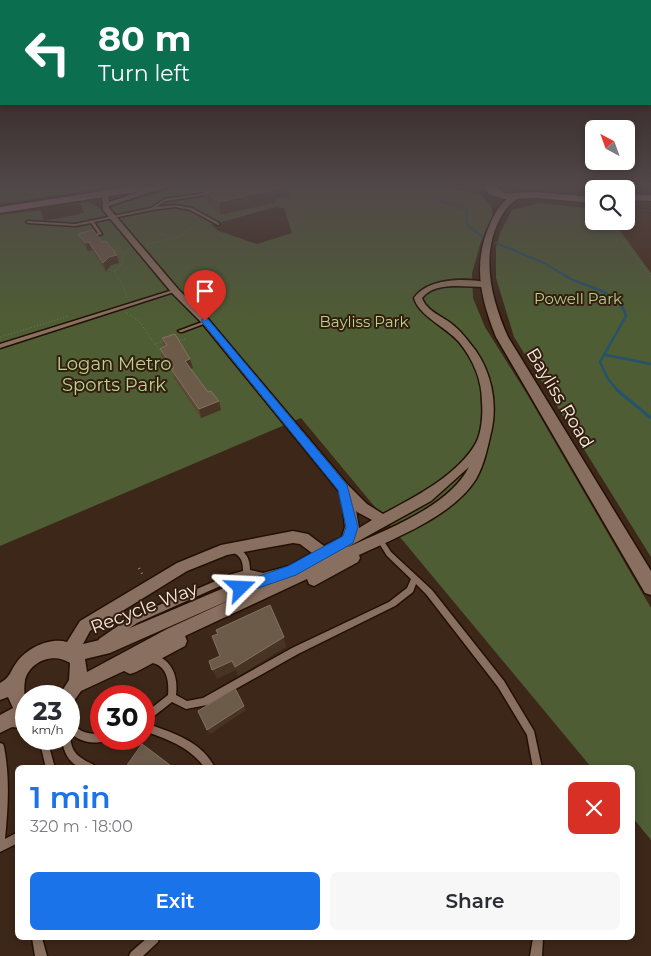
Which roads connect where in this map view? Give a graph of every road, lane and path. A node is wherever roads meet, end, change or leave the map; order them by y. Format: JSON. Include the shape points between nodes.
{"nodes":[{"id":1,"x":98,"y":231,"type":"edge"},
{"id":2,"x":126,"y":231,"type":"edge"},
{"id":3,"x":187,"y":231,"type":"edge"},
{"id":4,"x":492,"y":231,"type":"edge"},
{"id":5,"x":616,"y":231,"type":"edge"},
{"id":6,"x":82,"y":239,"type":"edge"},
{"id":7,"x":142,"y":245,"type":"dead end"},
{"id":8,"x":135,"y":247,"type":"dead end"},
{"id":9,"x":124,"y":253,"type":"junction"},
{"id":10,"x":122,"y":258,"type":"junction"},
{"id":11,"x":108,"y":269,"type":"dead end"},
{"id":12,"x":115,"y":271,"type":"junction"},
{"id":13,"x":651,"y":277,"type":"edge"},
{"id":14,"x":484,"y":284,"type":"junction"},
{"id":15,"x":175,"y":292,"type":"junction"},
{"id":16,"x":123,"y":300,"type":"dead end"},
{"id":17,"x":72,"y":315,"type":"dead end"},
{"id":18,"x":128,"y":316,"type":"dead end"},
{"id":19,"x":206,"y":322,"type":"junction"},
{"id":20,"x":180,"y":331,"type":"dead end"},
{"id":21,"x":0,"y":337,"type":"edge"},
{"id":22,"x":184,"y":337,"type":"dead end"},
{"id":23,"x":167,"y":340,"type":"edge"},
{"id":24,"x":176,"y":342,"type":"edge"},
{"id":25,"x":155,"y":344,"type":"junction"},
{"id":26,"x":0,"y":346,"type":"edge"},
{"id":27,"x":164,"y":357,"type":"edge"},
{"id":28,"x":482,"y":444,"type":"junction"},
{"id":29,"x":466,"y":482,"type":"junction"},
{"id":30,"x":345,"y":493,"type":"junction"},
{"id":31,"x":384,"y":520,"type":"junction"},
{"id":32,"x":370,"y":527,"type":"junction"},
{"id":33,"x":348,"y":539,"type":"junction"},
{"id":34,"x":380,"y":540,"type":"junction"},
{"id":35,"x":226,"y":549,"type":"junction"},
{"id":36,"x":323,"y":554,"type":"junction"},
{"id":37,"x":246,"y":573,"type":"junction"},
{"id":38,"x":271,"y":577,"type":"junction"},
{"id":39,"x":415,"y":578,"type":"junction"},
{"id":40,"x":651,"y":587,"type":"edge"},
{"id":41,"x":95,"y":648,"type":"junction"},
{"id":42,"x":72,"y":653,"type":"junction"},
{"id":43,"x":146,"y":658,"type":"junction"},
{"id":44,"x":95,"y":679,"type":"junction"},
{"id":45,"x":73,"y":685,"type":"edge"},
{"id":46,"x":80,"y":686,"type":"edge"},
{"id":47,"x":4,"y":689,"type":"edge"},
{"id":48,"x":172,"y":697,"type":"junction"},
{"id":49,"x":15,"y":698,"type":"edge"},
{"id":50,"x":155,"y":710,"type":"edge"},
{"id":51,"x":15,"y":716,"type":"edge"},
{"id":52,"x":3,"y":723,"type":"edge"},
{"id":53,"x":155,"y":731,"type":"edge"},
{"id":54,"x":0,"y":747,"type":"edge"},
{"id":55,"x":48,"y":750,"type":"edge"},
{"id":56,"x":69,"y":750,"type":"edge"},
{"id":57,"x":50,"y":765,"type":"edge"},
{"id":58,"x":84,"y":765,"type":"edge"},
{"id":59,"x":209,"y":765,"type":"edge"},
{"id":60,"x":537,"y":765,"type":"edge"},
{"id":61,"x":15,"y":838,"type":"edge"},
{"id":62,"x":0,"y":842,"type":"edge"},
{"id":63,"x":0,"y":846,"type":"edge"},
{"id":64,"x":152,"y":940,"type":"edge"},
{"id":65,"x":538,"y":940,"type":"edge"},
{"id":66,"x":135,"y":956,"type":"edge"},
{"id":67,"x":536,"y":956,"type":"edge"}],
"edges":[{"from":1,"to":6,"type":"lane","via":[[100,234]]},
{"from":2,"to":15,"type":"street"},
{"from":3,"to":7,"type":"path","via":[[180,237]]},
{"from":4,"to":14,"type":"street","name":"Bayliss Road","via":[[483,263]]},
{"from":5,"to":13,"type":"path"},
{"from":8,"to":9,"type":"path"},
{"from":9,"to":10,"type":"path"},
{"from":9,"to":10,"type":"path","via":[[111,249]]},
{"from":10,"to":12,"type":"path","via":[[124,261]]},
{"from":11,"to":12,"type":"path"},
{"from":12,"to":16,"type":"path","via":[[128,298]]},
{"from":14,"to":28,"type":"street","name":"Recycle Way","via":[[427,288],[418,298],[421,306],[450,327],[465,343],[480,368],[490,401],[489,422]]},
{"from":14,"to":40,"type":"street","name":"Bayliss Road","via":[[490,310],[502,337]]},
{"from":15,"to":19,"type":"street"},
{"from":15,"to":26,"type":"lane"},
{"from":17,"to":21,"type":"path"},
{"from":18,"to":25,"type":"path","via":[[139,321]]},
{"from":19,"to":20,"type":"lane"},
{"from":19,"to":30,"type":"street"},
{"from":22,"to":24,"type":"path"},
{"from":23,"to":25,"type":"path"},
{"from":25,"to":27,"type":"path"},
{"from":28,"to":29,"type":"street","name":"Recycle Way","via":[[477,466]]},
{"from":28,"to":31,"type":"street","name":"Recycle Way","via":[[460,470],[426,497]]},
{"from":29,"to":32,"type":"street","via":[[387,528]]},
{"from":29,"to":34,"type":"street","name":"Recycle Way","via":[[429,513]]},
{"from":30,"to":31,"type":"street","via":[[362,508]]},
{"from":30,"to":32,"type":"street"},
{"from":30,"to":33,"type":"street","via":[[352,527]]},
{"from":31,"to":32,"type":"street","name":"Recycle Way"},
{"from":32,"to":33,"type":"street","name":"Recycle Way"},
{"from":33,"to":36,"type":"street","name":"Recycle Way"},
{"from":34,"to":39,"type":"lane","via":[[389,554]]},
{"from":34,"to":43,"type":"street","via":[[338,568]]},
{"from":34,"to":44,"type":"street","via":[[173,634]]},
{"from":35,"to":36,"type":"street","via":[[293,537],[303,538]]},
{"from":35,"to":37,"type":"lane","via":[[237,550],[243,555]]},
{"from":35,"to":42,"type":"street","via":[[182,568],[85,626]]},
{"from":36,"to":38,"type":"street","name":"Recycle Way","via":[[292,571]]},
{"from":37,"to":38,"type":"lane"},
{"from":37,"to":41,"type":"lane","via":[[134,620]]},
{"from":38,"to":41,"type":"street","name":"Recycle Way"},
{"from":39,"to":48,"type":"lane","via":[[410,590],[392,604],[295,651],[204,702],[186,705]]},
{"from":39,"to":60,"type":"lane","via":[[430,592],[501,684],[531,734]]},
{"from":41,"to":42,"type":"street","name":"Recycle Way"},
{"from":42,"to":45,"type":"street","via":[[79,666]]},
{"from":42,"to":47,"type":"street","name":"Recycle Way","via":[[55,648],[35,656]]},
{"from":43,"to":44,"type":"street"},
{"from":43,"to":48,"type":"lane","via":[[157,659],[164,664],[172,680]]},
{"from":44,"to":46,"type":"street"},
{"from":47,"to":49,"type":"street"},
{"from":48,"to":50,"type":"lane"},
{"from":51,"to":52,"type":"street"},
{"from":53,"to":59,"type":"lane","via":[[180,739]]},
{"from":54,"to":62,"type":"lane","via":[[5,768],[5,795]]},
{"from":55,"to":57,"type":"lane"},
{"from":56,"to":58,"type":"lane","via":[[77,762]]},
{"from":61,"to":63,"type":"lane"},
{"from":64,"to":66,"type":"lane"},
{"from":65,"to":67,"type":"lane"}]}
